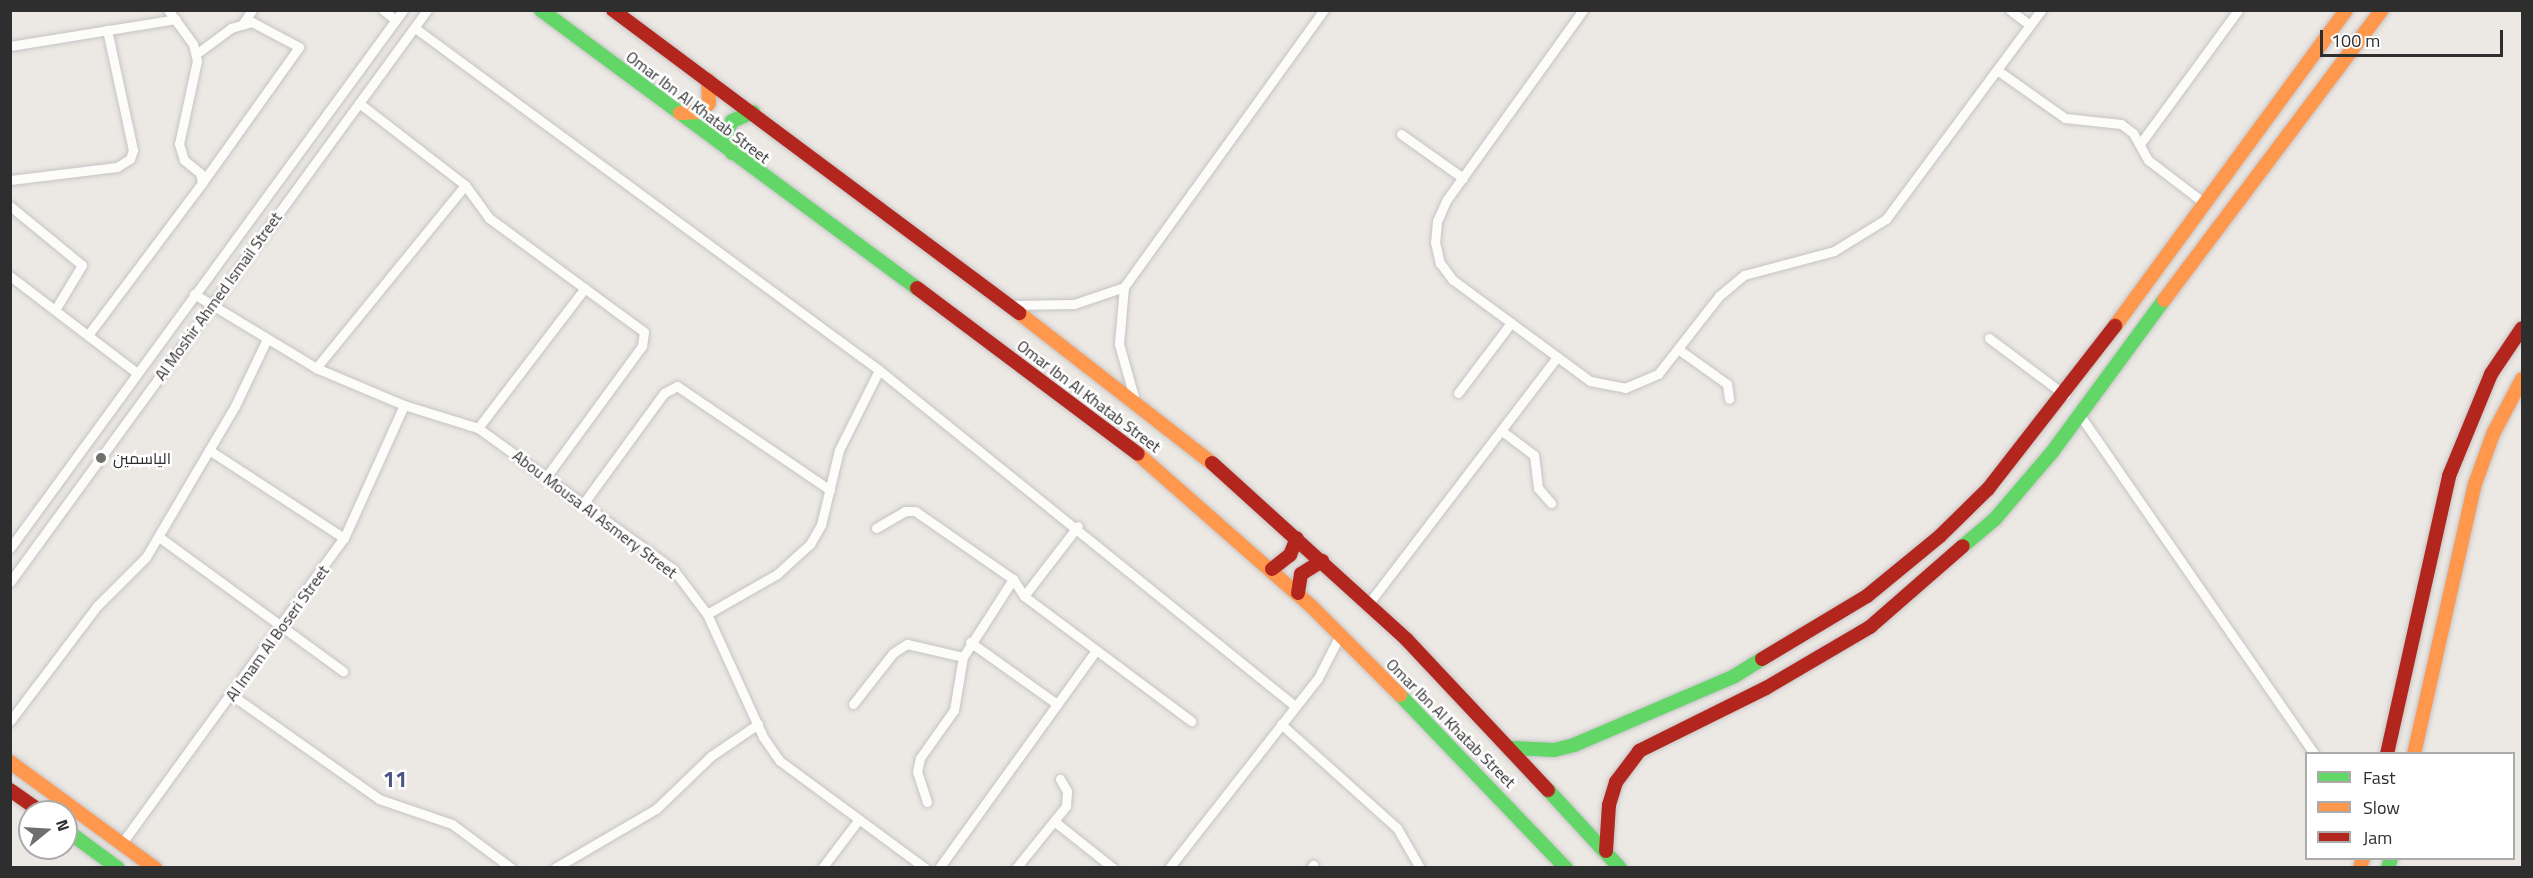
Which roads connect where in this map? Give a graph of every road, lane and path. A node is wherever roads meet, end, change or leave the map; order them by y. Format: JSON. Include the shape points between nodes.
{"nodes":[{"id":1,"x":168,"y":10,"type":"edge"},
{"id":2,"x":252,"y":10,"type":"edge"},
{"id":3,"x":383,"y":10,"type":"edge"},
{"id":4,"x":403,"y":10,"type":"edge"},
{"id":5,"x":428,"y":10,"type":"edge"},
{"id":6,"x":541,"y":10,"type":"edge"},
{"id":7,"x":613,"y":10,"type":"edge"},
{"id":8,"x":1324,"y":10,"type":"edge"},
{"id":9,"x":1582,"y":10,"type":"edge"},
{"id":10,"x":2010,"y":10,"type":"edge"},
{"id":11,"x":2041,"y":10,"type":"edge"},
{"id":12,"x":2238,"y":10,"type":"edge"},
{"id":13,"x":2382,"y":10,"type":"edge"},
{"id":14,"x":2346,"y":11,"type":"edge"},
{"id":15,"x":176,"y":19,"type":"junction"},
{"id":16,"x":396,"y":20,"type":"junction"},
{"id":17,"x":243,"y":23,"type":"junction"},
{"id":18,"x":2030,"y":25,"type":"junction"},
{"id":19,"x":415,"y":28,"type":"junction"},
{"id":20,"x":107,"y":30,"type":"junction"},
{"id":21,"x":10,"y":46,"type":"edge"},
{"id":22,"x":196,"y":54,"type":"junction"},
{"id":23,"x":1997,"y":70,"type":"junction"},
{"id":24,"x":708,"y":80,"type":"junction"},
{"id":25,"x":359,"y":103,"type":"junction"},
{"id":26,"x":678,"y":112,"type":"junction"},
{"id":27,"x":753,"y":112,"type":"junction"},
{"id":28,"x":1401,"y":134,"type":"dead end"},
{"id":29,"x":2140,"y":144,"type":"junction"},
{"id":30,"x":2244,"y":147,"type":"junction"},
{"id":31,"x":732,"y":153,"type":"junction"},
{"id":32,"x":2265,"y":161,"type":"junction"},
{"id":33,"x":1463,"y":178,"type":"junction"},
{"id":34,"x":10,"y":180,"type":"edge"},
{"id":35,"x":202,"y":183,"type":"junction"},
{"id":36,"x":465,"y":185,"type":"junction"},
{"id":37,"x":2203,"y":202,"type":"junction"},
{"id":38,"x":10,"y":206,"type":"edge"},
{"id":39,"x":10,"y":276,"type":"edge"},
{"id":40,"x":1124,"y":287,"type":"junction"},
{"id":41,"x":585,"y":288,"type":"junction"},
{"id":42,"x":194,"y":294,"type":"junction"},
{"id":43,"x":1009,"y":305,"type":"junction"},
{"id":44,"x":211,"y":306,"type":"junction"},
{"id":45,"x":55,"y":310,"type":"junction"},
{"id":46,"x":1511,"y":323,"type":"junction"},
{"id":47,"x":2523,"y":328,"type":"edge"},
{"id":48,"x":88,"y":335,"type":"junction"},
{"id":49,"x":1989,"y":338,"type":"dead end"},
{"id":50,"x":266,"y":341,"type":"junction"},
{"id":51,"x":1678,"y":349,"type":"junction"},
{"id":52,"x":1557,"y":357,"type":"junction"},
{"id":53,"x":316,"y":368,"type":"junction"},
{"id":54,"x":879,"y":370,"type":"junction"},
{"id":55,"x":137,"y":373,"type":"junction"},
{"id":56,"x":2523,"y":379,"type":"edge"},
{"id":57,"x":1458,"y":393,"type":"dead end"},
{"id":58,"x":2065,"y":395,"type":"junction"},
{"id":59,"x":1729,"y":399,"type":"dead end"},
{"id":60,"x":1135,"y":400,"type":"junction"},
{"id":61,"x":404,"y":405,"type":"junction"},
{"id":62,"x":2079,"y":414,"type":"junction"},
{"id":63,"x":478,"y":428,"type":"junction"},
{"id":64,"x":1502,"y":431,"type":"junction"},
{"id":65,"x":209,"y":450,"type":"junction"},
{"id":66,"x":546,"y":477,"type":"junction"},
{"id":67,"x":830,"y":490,"type":"junction"},
{"id":68,"x":1551,"y":503,"type":"dead end"},
{"id":69,"x":583,"y":504,"type":"junction"},
{"id":70,"x":1078,"y":526,"type":"junction"},
{"id":71,"x":876,"y":528,"type":"dead end"},
{"id":72,"x":159,"y":537,"type":"junction"},
{"id":73,"x":1940,"y":537,"type":"junction"},
{"id":74,"x":344,"y":538,"type":"junction"},
{"id":75,"x":1296,"y":538,"type":"junction"},
{"id":76,"x":10,"y":548,"type":"edge"},
{"id":77,"x":1958,"y":555,"type":"junction"},
{"id":78,"x":1322,"y":561,"type":"junction"},
{"id":79,"x":1272,"y":569,"type":"junction"},
{"id":80,"x":1013,"y":579,"type":"junction"},
{"id":81,"x":10,"y":582,"type":"edge"},
{"id":82,"x":1298,"y":593,"type":"junction"},
{"id":83,"x":1024,"y":596,"type":"junction"},
{"id":84,"x":1368,"y":603,"type":"junction"},
{"id":85,"x":707,"y":614,"type":"junction"},
{"id":86,"x":283,"y":627,"type":"junction"},
{"id":87,"x":1340,"y":635,"type":"junction"},
{"id":88,"x":970,"y":642,"type":"junction"},
{"id":89,"x":1096,"y":650,"type":"junction"},
{"id":90,"x":963,"y":657,"type":"junction"},
{"id":91,"x":343,"y":671,"type":"dead end"},
{"id":92,"x":233,"y":696,"type":"junction"},
{"id":93,"x":853,"y":704,"type":"dead end"},
{"id":94,"x":1057,"y":704,"type":"junction"},
{"id":95,"x":1295,"y":706,"type":"junction"},
{"id":96,"x":1191,"y":721,"type":"dead end"},
{"id":97,"x":10,"y":722,"type":"edge"},
{"id":98,"x":1281,"y":723,"type":"junction"},
{"id":99,"x":758,"y":724,"type":"junction"},
{"id":100,"x":1513,"y":748,"type":"junction"},
{"id":101,"x":2313,"y":752,"type":"edge"},
{"id":102,"x":2387,"y":752,"type":"edge"},
{"id":103,"x":2414,"y":752,"type":"edge"},
{"id":104,"x":10,"y":762,"type":"edge"},
{"id":105,"x":1060,"y":779,"type":"dead end"},
{"id":106,"x":10,"y":790,"type":"edge"},
{"id":107,"x":24,"y":800,"type":"edge"},
{"id":108,"x":927,"y":802,"type":"dead end"},
{"id":109,"x":859,"y":819,"type":"junction"},
{"id":110,"x":1054,"y":820,"type":"junction"},
{"id":111,"x":78,"y":839,"type":"edge"},
{"id":112,"x":122,"y":843,"type":"junction"},
{"id":113,"x":1606,"y":851,"type":"junction"},
{"id":114,"x":1414,"y":858,"type":"junction"},
{"id":115,"x":118,"y":867,"type":"edge"},
{"id":116,"x":155,"y":867,"type":"edge"},
{"id":117,"x":511,"y":867,"type":"edge"},
{"id":118,"x":555,"y":867,"type":"edge"},
{"id":119,"x":822,"y":867,"type":"edge"},
{"id":120,"x":925,"y":867,"type":"edge"},
{"id":121,"x":939,"y":867,"type":"edge"},
{"id":122,"x":1016,"y":867,"type":"edge"},
{"id":123,"x":1113,"y":867,"type":"edge"},
{"id":124,"x":1169,"y":867,"type":"edge"},
{"id":125,"x":1407,"y":867,"type":"edge"},
{"id":126,"x":1420,"y":867,"type":"edge"},
{"id":127,"x":1566,"y":867,"type":"edge"},
{"id":128,"x":1620,"y":867,"type":"edge"}],
"edges":[{"from":1,"to":15,"type":"street"},
{"from":2,"to":17,"type":"street"},
{"from":3,"to":16,"type":"street"},
{"from":4,"to":16,"type":"street","name":"Al Moshir Ahmed Ismail Street"},
{"from":5,"to":19,"type":"street","name":"Al Moshir Ahmed Ismail Street"},
{"from":6,"to":26,"type":"street","name":"Omar Ibn Al Khatab Street"},
{"from":7,"to":24,"type":"street","name":"Omar Ibn Al Khatab Street"},
{"from":8,"to":40,"type":"street"},
{"from":9,"to":33,"type":"street"},
{"from":10,"to":18,"type":"street"},
{"from":11,"to":18,"type":"street"},
{"from":12,"to":29,"type":"street"},
{"from":13,"to":32,"type":"street"},
{"from":14,"to":30,"type":"street"},
{"from":15,"to":20,"type":"street"},
{"from":15,"to":22,"type":"street"},
{"from":16,"to":42,"type":"street","name":"Al Moshir Ahmed Ismail Street"},
{"from":17,"to":22,"type":"street"},
{"from":17,"to":35,"type":"street","via":[[260,24],[300,47]]},
{"from":18,"to":23,"type":"street"},
{"from":19,"to":25,"type":"street","name":"Al Moshir Ahmed Ismail Street"},
{"from":19,"to":54,"type":"street"},
{"from":20,"to":21,"type":"street"},
{"from":20,"to":34,"type":"street","via":[[134,150],[130,159],[117,167]]},
{"from":22,"to":35,"type":"street","via":[[195,79],[179,144],[184,160],[200,172]]},
{"from":23,"to":29,"type":"street","via":[[2065,118],[2121,124]]},
{"from":23,"to":51,"type":"street","via":[[1886,219],[1834,250],[1744,275],[1719,296]]},
{"from":24,"to":26,"type":"street","via":[[709,103],[701,112]]},
{"from":24,"to":27,"type":"street","name":"Omar Ibn Al Khatab Street"},
{"from":25,"to":36,"type":"street"},
{"from":25,"to":44,"type":"street","name":"Al Moshir Ahmed Ismail Street"},
{"from":26,"to":31,"type":"street","name":"Omar Ibn Al Khatab Street"},
{"from":27,"to":31,"type":"street","via":[[732,121],[727,131]]},
{"from":27,"to":43,"type":"street","name":"Omar Ibn Al Khatab Street"},
{"from":28,"to":33,"type":"street"},
{"from":29,"to":37,"type":"street","via":[[2148,160]]},
{"from":30,"to":32,"type":"street"},
{"from":30,"to":37,"type":"street"},
{"from":31,"to":79,"type":"street","name":"Omar Ibn Al Khatab Street","via":[[1065,397]]},
{"from":32,"to":62,"type":"street"},
{"from":33,"to":46,"type":"street","via":[[1437,220],[1435,242],[1440,263],[1453,280]]},
{"from":35,"to":48,"type":"street"},
{"from":36,"to":41,"type":"street","via":[[489,218]]},
{"from":36,"to":53,"type":"street"},
{"from":37,"to":58,"type":"street"},
{"from":38,"to":45,"type":"street","via":[[81,265]]},
{"from":39,"to":45,"type":"street"},
{"from":40,"to":43,"type":"street","via":[[1074,304]]},
{"from":40,"to":60,"type":"street","via":[[1119,344]]},
{"from":41,"to":63,"type":"street"},
{"from":41,"to":66,"type":"street","via":[[641,329],[645,342]]},
{"from":42,"to":44,"type":"street","name":"Abou Mousa Al Asmery Street"},
{"from":42,"to":55,"type":"street","name":"Al Moshir Ahmed Ismail Street"},
{"from":43,"to":60,"type":"street","name":"Omar Ibn Al Khatab Street"},
{"from":44,"to":50,"type":"street","name":"Abou Mousa Al Asmery Street"},
{"from":44,"to":81,"type":"street","name":"Al Moshir Ahmed Ismail Street"},
{"from":45,"to":48,"type":"street"},
{"from":46,"to":52,"type":"street"},
{"from":46,"to":57,"type":"street"},
{"from":47,"to":102,"type":"street","via":[[2491,374],[2449,476]]},
{"from":48,"to":55,"type":"street"},
{"from":49,"to":58,"type":"street"},
{"from":50,"to":53,"type":"street","name":"Abou Mousa Al Asmery Street"},
{"from":50,"to":65,"type":"street"},
{"from":51,"to":52,"type":"street","via":[[1658,374],[1625,388],[1590,381]]},
{"from":51,"to":59,"type":"street","via":[[1727,384]]},
{"from":52,"to":64,"type":"street"},
{"from":53,"to":61,"type":"street","name":"Abou Mousa Al Asmery Street"},
{"from":54,"to":67,"type":"street","via":[[839,450]]},
{"from":54,"to":70,"type":"street"},
{"from":55,"to":76,"type":"street","name":"Al Moshir Ahmed Ismail Street"},
{"from":56,"to":103,"type":"street","via":[[2493,434],[2475,484]]},
{"from":58,"to":73,"type":"street","via":[[1988,489]]},
{"from":60,"to":75,"type":"street","name":"Omar Ibn Al Khatab Street"},
{"from":61,"to":63,"type":"street","name":"Abou Mousa Al Asmery Street"},
{"from":61,"to":74,"type":"street","name":"Al Imam Al Boseri Street"},
{"from":62,"to":77,"type":"street","via":[[2025,486]]},
{"from":62,"to":101,"type":"street"},
{"from":63,"to":66,"type":"street","name":"Abou Mousa Al Asmery Street"},
{"from":64,"to":68,"type":"street","via":[[1534,455],[1538,488]]},
{"from":64,"to":84,"type":"street"},
{"from":65,"to":72,"type":"street"},
{"from":65,"to":74,"type":"street"},
{"from":66,"to":69,"type":"street","name":"Abou Mousa Al Asmery Street"},
{"from":67,"to":69,"type":"street","via":[[677,386],[664,393]]},
{"from":67,"to":85,"type":"street","via":[[821,525],[795,561]]},
{"from":69,"to":85,"type":"street","name":"Abou Mousa Al Asmery Street","via":[[673,569]]},
{"from":70,"to":83,"type":"street"},
{"from":70,"to":95,"type":"street"},
{"from":71,"to":80,"type":"street","via":[[910,510]]},
{"from":72,"to":86,"type":"street"},
{"from":72,"to":97,"type":"street","via":[[131,576],[97,606]]},
{"from":73,"to":77,"type":"street"},
{"from":73,"to":100,"type":"street","via":[[1867,596],[1733,677],[1574,746],[1554,750]]},
{"from":74,"to":86,"type":"street","name":"Al Imam Al Boseri Street"},
{"from":75,"to":78,"type":"street","name":"Omar Ibn Al Khatab Street"},
{"from":75,"to":79,"type":"street","via":[[1290,555]]},
{"from":77,"to":113,"type":"street","via":[[1870,627],[1766,688],[1639,751],[1616,782]]},
{"from":78,"to":82,"type":"street","via":[[1301,574]]},
{"from":78,"to":84,"type":"street","name":"Omar Ibn Al Khatab Street"},
{"from":79,"to":82,"type":"street","name":"Omar Ibn Al Khatab Street"},
{"from":80,"to":83,"type":"street"},
{"from":80,"to":88,"type":"street"},
{"from":82,"to":87,"type":"street","name":"Omar Ibn Al Khatab Street"},
{"from":83,"to":89,"type":"street"},
{"from":84,"to":100,"type":"street","name":"Omar Ibn Al Khatab Street"},
{"from":85,"to":99,"type":"street","name":"Abou Mousa Al Asmery Street"},
{"from":86,"to":91,"type":"street"},
{"from":86,"to":92,"type":"street","name":"Al Imam Al Boseri Street"},
{"from":87,"to":95,"type":"street","via":[[1318,678]]},
{"from":87,"to":127,"type":"street","name":"Omar Ibn Al Khatab Street","via":[[1481,775]]},
{"from":88,"to":90,"type":"street"},
{"from":88,"to":94,"type":"street"},
{"from":89,"to":94,"type":"street"},
{"from":89,"to":96,"type":"street"},
{"from":90,"to":93,"type":"street","via":[[907,644],[893,653]]},
{"from":90,"to":108,"type":"street","via":[[958,702],[918,765]]},
{"from":92,"to":112,"type":"street","name":"Al Imam Al Boseri Street"},
{"from":92,"to":117,"type":"street","via":[[379,799],[403,811],[452,824]]},
{"from":94,"to":121,"type":"street"},
{"from":95,"to":98,"type":"street"},
{"from":98,"to":114,"type":"street","via":[[1397,828]]},
{"from":98,"to":124,"type":"street"},
{"from":99,"to":109,"type":"street","name":"Abou Mousa Al Asmery Street","via":[[780,761]]},
{"from":99,"to":118,"type":"street","via":[[711,756],[656,809]]},
{"from":100,"to":113,"type":"street","name":"Omar Ibn Al Khatab Street"},
{"from":104,"to":112,"type":"street"},
{"from":105,"to":110,"type":"street","via":[[1068,799]]},
{"from":106,"to":107,"type":"street"},
{"from":109,"to":119,"type":"street"},
{"from":109,"to":120,"type":"street","name":"Abou Mousa Al Asmery Street"},
{"from":110,"to":122,"type":"street"},
{"from":110,"to":123,"type":"street"},
{"from":111,"to":115,"type":"street"},
{"from":112,"to":116,"type":"street"},
{"from":113,"to":128,"type":"street","name":"Omar Ibn Al Khatab Street"},
{"from":114,"to":125,"type":"street"},
{"from":114,"to":126,"type":"street"}]}
